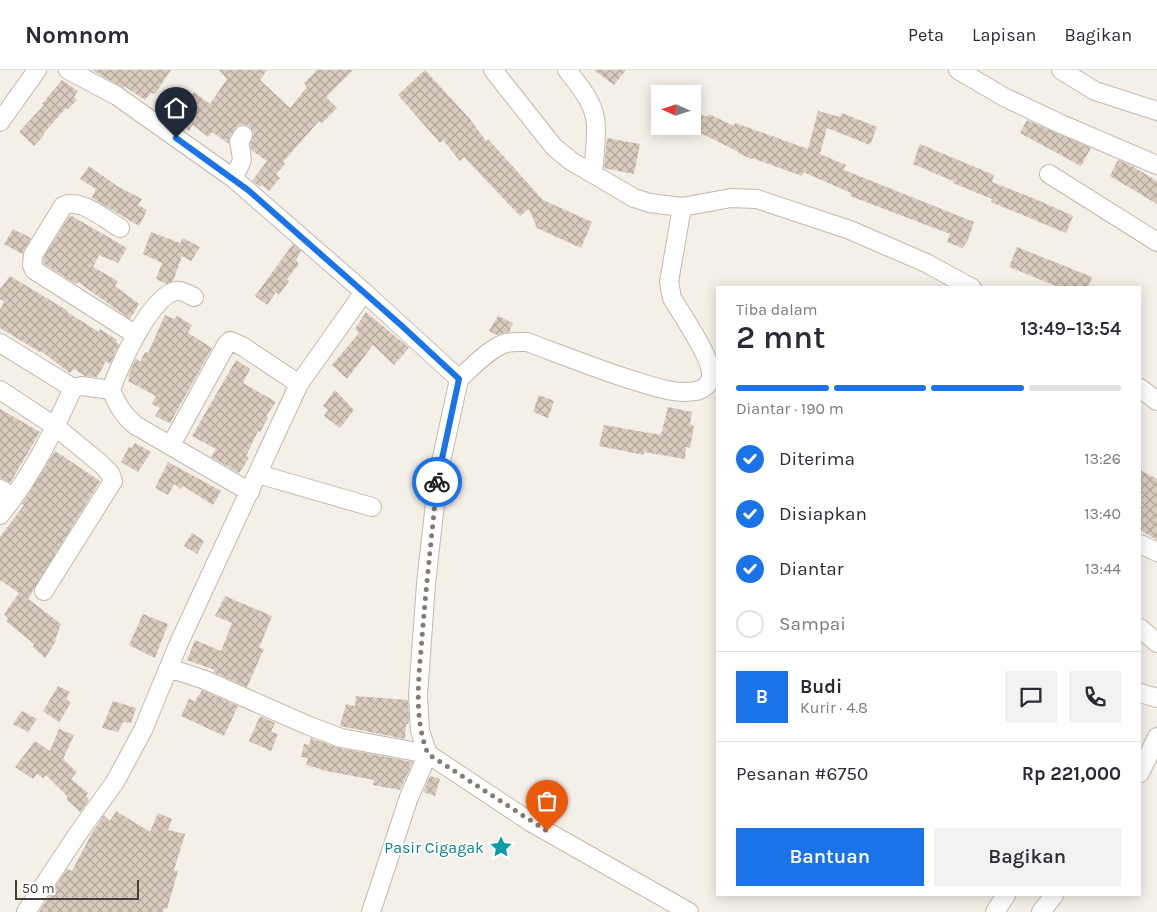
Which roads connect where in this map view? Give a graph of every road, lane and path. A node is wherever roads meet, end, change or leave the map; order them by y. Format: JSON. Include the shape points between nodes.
{"nodes":[{"id":1,"x":37,"y":70,"type":"edge"},
{"id":2,"x":68,"y":70,"type":"edge"},
{"id":3,"x":492,"y":70,"type":"edge"},
{"id":4,"x":567,"y":70,"type":"edge"},
{"id":5,"x":958,"y":70,"type":"edge"},
{"id":6,"x":1061,"y":70,"type":"edge"},
{"id":7,"x":1157,"y":111,"type":"edge"},
{"id":8,"x":0,"y":122,"type":"edge"},
{"id":9,"x":243,"y":135,"type":"dead end"},
{"id":10,"x":1157,"y":165,"type":"edge"},
{"id":11,"x":593,"y":174,"type":"junction"},
{"id":12,"x":1050,"y":174,"type":"dead end"},
{"id":13,"x":233,"y":178,"type":"junction"},
{"id":14,"x":682,"y":207,"type":"junction"},
{"id":15,"x":120,"y":228,"type":"dead end"},
{"id":16,"x":1157,"y":242,"type":"edge"},
{"id":17,"x":968,"y":286,"type":"edge"},
{"id":18,"x":364,"y":292,"type":"junction"},
{"id":19,"x":194,"y":297,"type":"dead end"},
{"id":20,"x":136,"y":335,"type":"junction"},
{"id":21,"x":0,"y":343,"type":"edge"},
{"id":22,"x":459,"y":379,"type":"junction"},
{"id":23,"x":299,"y":384,"type":"junction"},
{"id":24,"x":73,"y":388,"type":"junction"},
{"id":25,"x":1141,"y":389,"type":"edge"},
{"id":26,"x":0,"y":390,"type":"edge"},
{"id":27,"x":111,"y":390,"type":"junction"},
{"id":28,"x":1157,"y":401,"type":"edge"},
{"id":29,"x":56,"y":427,"type":"junction"},
{"id":30,"x":171,"y":445,"type":"junction"},
{"id":31,"x":258,"y":474,"type":"junction"},
{"id":32,"x":250,"y":492,"type":"junction"},
{"id":33,"x":6,"y":493,"type":"edge"},
{"id":34,"x":372,"y":507,"type":"dead end"},
{"id":35,"x":0,"y":515,"type":"edge"},
{"id":36,"x":44,"y":591,"type":"dead end"},
{"id":37,"x":1141,"y":629,"type":"edge"},
{"id":38,"x":1157,"y":643,"type":"edge"},
{"id":39,"x":169,"y":668,"type":"junction"},
{"id":40,"x":1141,"y":693,"type":"edge"},
{"id":41,"x":1157,"y":698,"type":"edge"},
{"id":42,"x":1157,"y":737,"type":"edge"},
{"id":43,"x":428,"y":754,"type":"junction"},
{"id":44,"x":1141,"y":771,"type":"edge"},
{"id":45,"x":1005,"y":896,"type":"edge"},
{"id":46,"x":1053,"y":896,"type":"edge"},
{"id":47,"x":26,"y":912,"type":"edge"},
{"id":48,"x":371,"y":912,"type":"edge"},
{"id":49,"x":689,"y":912,"type":"edge"},
{"id":50,"x":995,"y":912,"type":"edge"},
{"id":51,"x":1041,"y":912,"type":"edge"}],
"edges":[{"from":1,"to":8,"type":"street"},
{"from":2,"to":13,"type":"street","via":[[117,96]]},
{"from":3,"to":11,"type":"street","via":[[554,147]]},
{"from":4,"to":11,"type":"street","via":[[579,84],[596,119]]},
{"from":5,"to":10,"type":"street","via":[[1060,124]]},
{"from":6,"to":7,"type":"street","via":[[1095,91]]},
{"from":9,"to":13,"type":"street","via":[[239,142],[242,161]]},
{"from":11,"to":14,"type":"street","via":[[634,198]]},
{"from":12,"to":16,"type":"street"},
{"from":13,"to":18,"type":"street"},
{"from":14,"to":17,"type":"street","via":[[731,198],[757,199],[850,230],[926,263]]},
{"from":14,"to":22,"type":"street","via":[[668,282],[672,298],[708,360],[711,374],[704,388],[685,392],[658,388],[527,342],[504,343]]},
{"from":15,"to":20,"type":"street","via":[[80,204],[68,203],[32,255],[32,265],[34,270]]},
{"from":18,"to":22,"type":"street"},
{"from":18,"to":23,"type":"street"},
{"from":19,"to":20,"type":"street","via":[[179,290],[173,291],[154,306]]},
{"from":20,"to":27,"type":"street"},
{"from":21,"to":24,"type":"street"},
{"from":22,"to":43,"type":"street","via":[[438,476],[426,584],[418,695],[420,731]]},
{"from":23,"to":30,"type":"street","via":[[242,346],[230,342]]},
{"from":23,"to":31,"type":"street"},
{"from":24,"to":27,"type":"street"},
{"from":24,"to":29,"type":"street"},
{"from":25,"to":28,"type":"street"},
{"from":26,"to":29,"type":"street"},
{"from":27,"to":30,"type":"street","via":[[126,418]]},
{"from":29,"to":33,"type":"street","via":[[34,466]]},
{"from":29,"to":36,"type":"street","via":[[102,464],[113,481]]},
{"from":30,"to":32,"type":"street"},
{"from":31,"to":32,"type":"street"},
{"from":31,"to":34,"type":"street"},
{"from":32,"to":39,"type":"street"},
{"from":33,"to":35,"type":"street"},
{"from":37,"to":38,"type":"street"},
{"from":39,"to":43,"type":"street","via":[[205,680],[340,738]]},
{"from":39,"to":47,"type":"street","via":[[143,730],[115,782]]},
{"from":40,"to":41,"type":"street"},
{"from":42,"to":44,"type":"street"},
{"from":43,"to":48,"type":"street","via":[[409,797]]},
{"from":43,"to":49,"type":"street","via":[[532,823]]},
{"from":45,"to":50,"type":"street"},
{"from":46,"to":51,"type":"street"}]}
